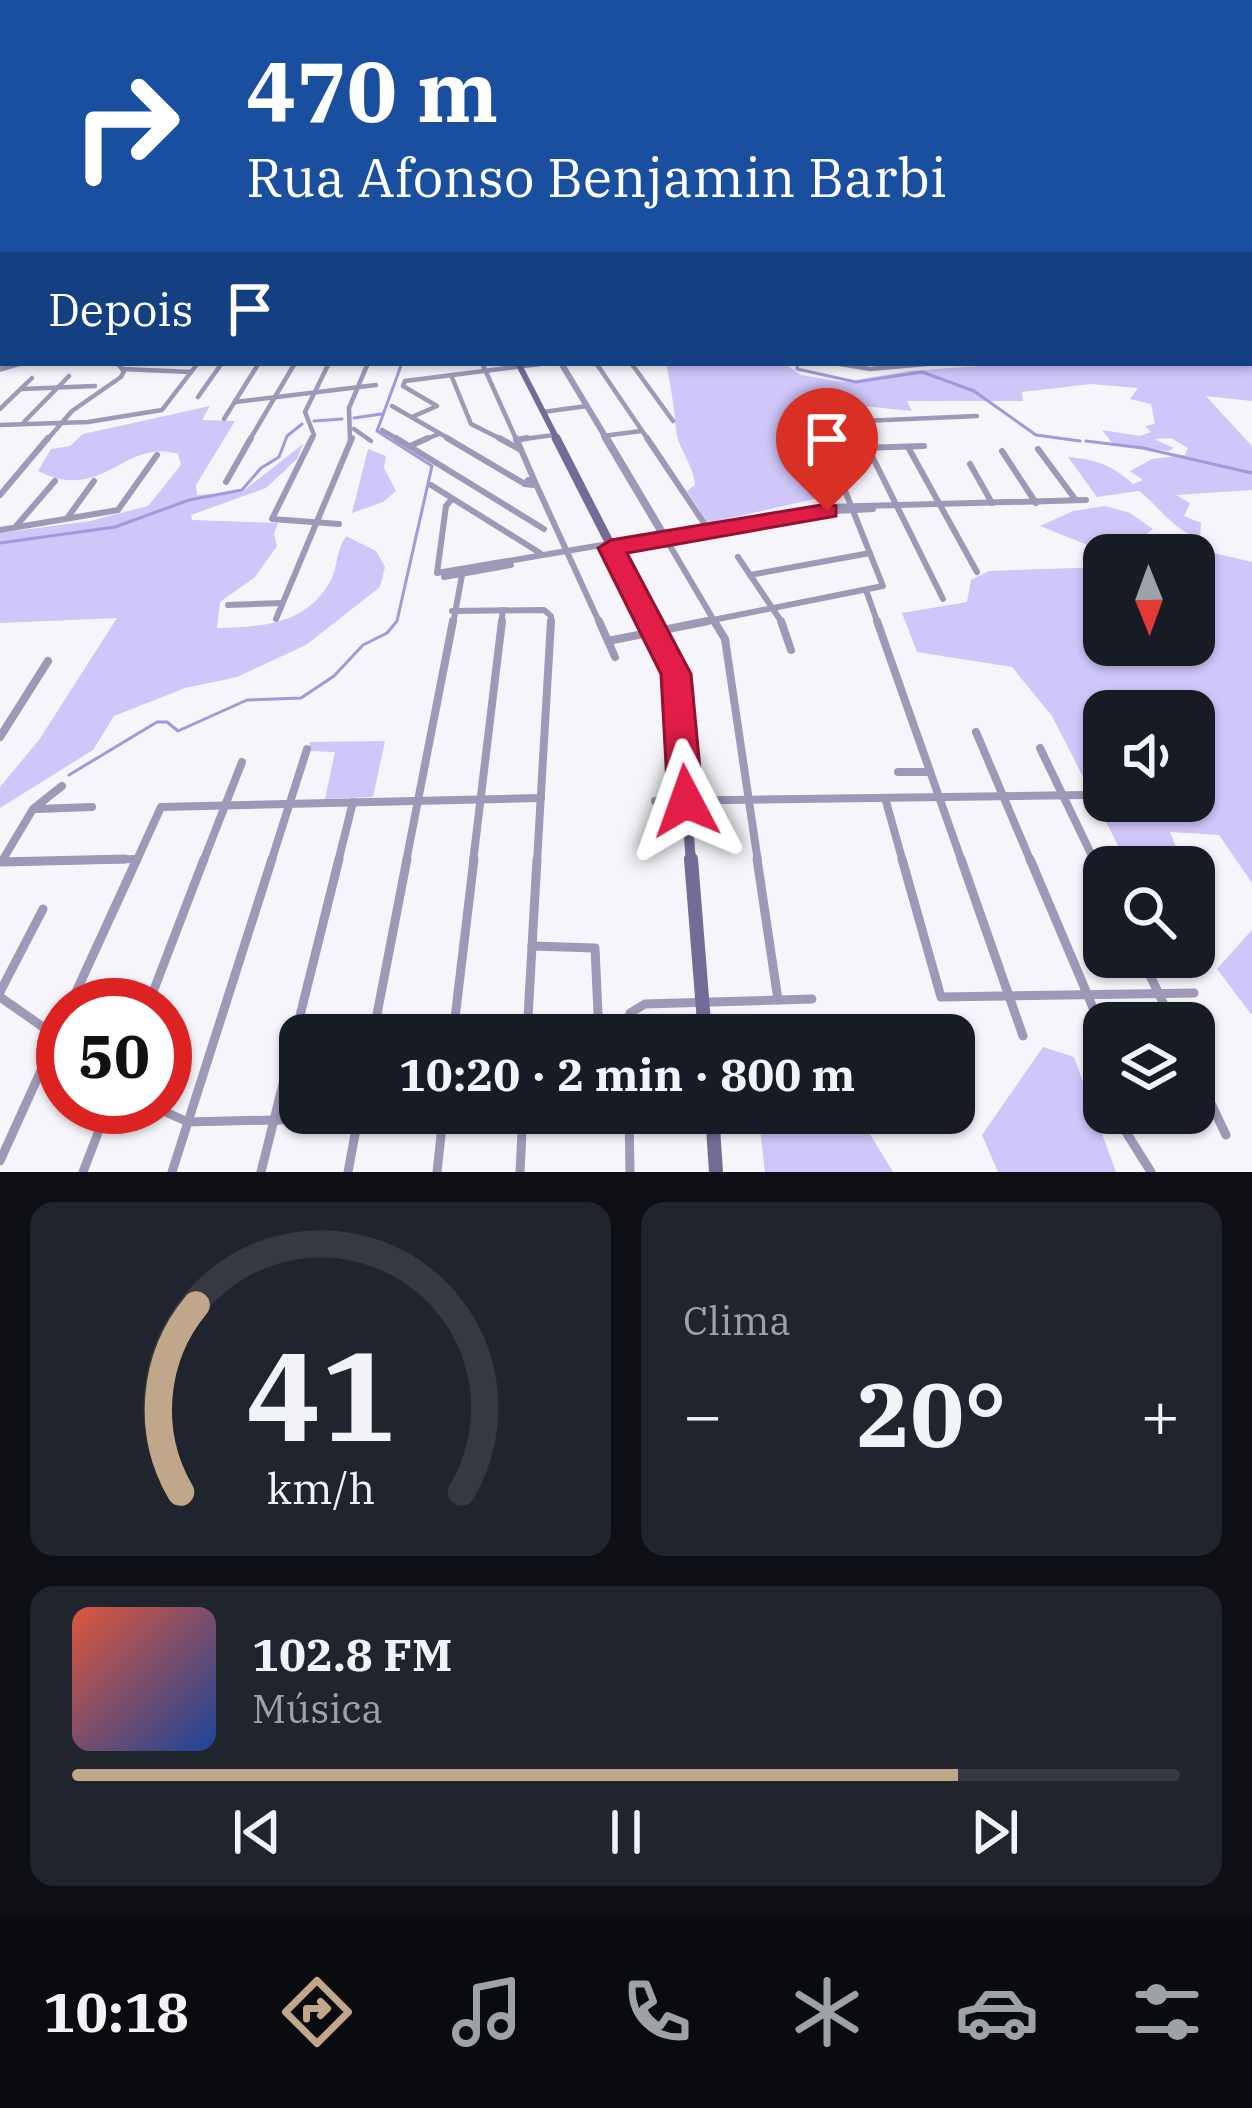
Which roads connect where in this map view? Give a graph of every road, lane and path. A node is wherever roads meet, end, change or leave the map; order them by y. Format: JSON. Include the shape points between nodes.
{"nodes":[{"id":1,"x":119,"y":366,"type":"edge"},
{"id":2,"x":196,"y":366,"type":"edge"},
{"id":3,"x":220,"y":366,"type":"edge"},
{"id":4,"x":257,"y":366,"type":"edge"},
{"id":5,"x":293,"y":366,"type":"edge"},
{"id":6,"x":328,"y":366,"type":"edge"},
{"id":7,"x":367,"y":366,"type":"edge"},
{"id":8,"x":483,"y":366,"type":"edge"},
{"id":9,"x":513,"y":366,"type":"edge"},
{"id":10,"x":520,"y":366,"type":"edge"},
{"id":11,"x":563,"y":366,"type":"edge"},
{"id":12,"x":598,"y":366,"type":"edge"},
{"id":13,"x":634,"y":366,"type":"edge"},
{"id":14,"x":853,"y":366,"type":"edge"},
{"id":15,"x":904,"y":366,"type":"edge"},
{"id":16,"x":485,"y":371,"type":"junction"},
{"id":17,"x":191,"y":372,"type":"junction"},
{"id":18,"x":452,"y":375,"type":"junction"},
{"id":19,"x":69,"y":376,"type":"dead end"},
{"id":20,"x":32,"y":378,"type":"dead end"},
{"id":21,"x":376,"y":385,"type":"dead end"},
{"id":22,"x":95,"y":386,"type":"dead end"},
{"id":23,"x":58,"y":387,"type":"junction"},
{"id":24,"x":358,"y":387,"type":"junction"},
{"id":25,"x":21,"y":389,"type":"junction"},
{"id":26,"x":314,"y":393,"type":"junction"},
{"id":27,"x":198,"y":397,"type":"dead end"},
{"id":28,"x":275,"y":398,"type":"junction"},
{"id":29,"x":235,"y":402,"type":"junction"},
{"id":30,"x":392,"y":406,"type":"dead end"},
{"id":31,"x":586,"y":406,"type":"junction"},
{"id":32,"x":0,"y":409,"type":"edge"},
{"id":33,"x":543,"y":412,"type":"junction"},
{"id":34,"x":977,"y":416,"type":"dead end"},
{"id":35,"x":412,"y":417,"type":"junction"},
{"id":36,"x":224,"y":419,"type":"dead end"},
{"id":37,"x":674,"y":421,"type":"dead end"},
{"id":38,"x":61,"y":423,"type":"junction"},
{"id":39,"x":0,"y":424,"type":"edge"},
{"id":40,"x":22,"y":424,"type":"junction"},
{"id":41,"x":353,"y":428,"type":"junction"},
{"id":42,"x":382,"y":430,"type":"dead end"},
{"id":43,"x":641,"y":430,"type":"junction"},
{"id":44,"x":440,"y":434,"type":"junction"},
{"id":45,"x":554,"y":435,"type":"junction"},
{"id":46,"x":603,"y":436,"type":"junction"},
{"id":47,"x":370,"y":440,"type":"dead end"},
{"id":48,"x":516,"y":440,"type":"junction"},
{"id":49,"x":410,"y":446,"type":"junction"},
{"id":50,"x":924,"y":446,"type":"dead end"},
{"id":51,"x":908,"y":447,"type":"junction"},
{"id":52,"x":829,"y":448,"type":"junction"},
{"id":53,"x":868,"y":448,"type":"junction"},
{"id":54,"x":1038,"y":449,"type":"dead end"},
{"id":55,"x":521,"y":451,"type":"junction"},
{"id":56,"x":1001,"y":452,"type":"dead end"},
{"id":57,"x":158,"y":455,"type":"dead end"},
{"id":58,"x":970,"y":464,"type":"dead end"},
{"id":59,"x":56,"y":481,"type":"dead end"},
{"id":60,"x":94,"y":481,"type":"dead end"},
{"id":61,"x":528,"y":481,"type":"junction"},
{"id":62,"x":226,"y":482,"type":"dead end"},
{"id":63,"x":431,"y":485,"type":"dead end"},
{"id":64,"x":0,"y":496,"type":"edge"},
{"id":65,"x":452,"y":499,"type":"junction"},
{"id":66,"x":1036,"y":503,"type":"junction"},
{"id":67,"x":993,"y":504,"type":"junction"},
{"id":68,"x":940,"y":506,"type":"junction"},
{"id":69,"x":898,"y":507,"type":"junction"},
{"id":70,"x":853,"y":508,"type":"junction"},
{"id":71,"x":66,"y":520,"type":"junction"},
{"id":72,"x":316,"y":522,"type":"junction"},
{"id":73,"x":339,"y":524,"type":"dead end"},
{"id":74,"x":547,"y":526,"type":"junction"},
{"id":75,"x":15,"y":528,"type":"junction"},
{"id":76,"x":707,"y":529,"type":"junction"},
{"id":77,"x":0,"y":530,"type":"edge"},
{"id":78,"x":664,"y":536,"type":"junction"},
{"id":79,"x":610,"y":546,"type":"junction"},
{"id":80,"x":567,"y":553,"type":"junction"},
{"id":81,"x":871,"y":553,"type":"junction"},
{"id":82,"x":543,"y":555,"type":"junction"},
{"id":83,"x":738,"y":557,"type":"dead end"},
{"id":84,"x":465,"y":571,"type":"junction"},
{"id":85,"x":976,"y":572,"type":"dead end"},
{"id":86,"x":750,"y":575,"type":"junction"},
{"id":87,"x":866,"y":590,"type":"junction"},
{"id":88,"x":943,"y":599,"type":"dead end"},
{"id":89,"x":282,"y":603,"type":"junction"},
{"id":90,"x":228,"y":605,"type":"dead end"},
{"id":91,"x":772,"y":609,"type":"junction"},
{"id":92,"x":452,"y":610,"type":"junction"},
{"id":93,"x":502,"y":610,"type":"junction"},
{"id":94,"x":276,"y":619,"type":"dead end"},
{"id":95,"x":714,"y":620,"type":"junction"},
{"id":96,"x":656,"y":632,"type":"junction"},
{"id":97,"x":608,"y":641,"type":"junction"},
{"id":98,"x":791,"y":650,"type":"dead end"},
{"id":99,"x":615,"y":657,"type":"dead end"},
{"id":100,"x":48,"y":661,"type":"dead end"},
{"id":101,"x":976,"y":732,"type":"dead end"},
{"id":102,"x":0,"y":737,"type":"edge"},
{"id":103,"x":1040,"y":748,"type":"dead end"},
{"id":104,"x":307,"y":749,"type":"dead end"},
{"id":105,"x":242,"y":762,"type":"dead end"},
{"id":106,"x":898,"y":772,"type":"dead end"},
{"id":107,"x":930,"y":772,"type":"junction"},
{"id":108,"x":62,"y":786,"type":"dead end"},
{"id":109,"x":1062,"y":795,"type":"junction"},
{"id":110,"x":1083,"y":795,"type":"edge"},
{"id":111,"x":1002,"y":796,"type":"junction"},
{"id":112,"x":940,"y":797,"type":"junction"},
{"id":113,"x":541,"y":798,"type":"junction"},
{"id":114,"x":885,"y":798,"type":"junction"},
{"id":115,"x":480,"y":799,"type":"junction"},
{"id":116,"x":418,"y":800,"type":"junction"},
{"id":117,"x":750,"y":800,"type":"junction"},
{"id":118,"x":656,"y":801,"type":"dead end"},
{"id":119,"x":686,"y":801,"type":"junction"},
{"id":120,"x":290,"y":802,"type":"junction"},
{"id":121,"x":353,"y":802,"type":"junction"},
{"id":122,"x":226,"y":804,"type":"junction"},
{"id":123,"x":92,"y":807,"type":"dead end"},
{"id":124,"x":33,"y":809,"type":"junction"},
{"id":125,"x":1087,"y":846,"type":"edge"},
{"id":126,"x":136,"y":859,"type":"junction"},
{"id":127,"x":1,"y":863,"type":"edge"},
{"id":128,"x":43,"y":909,"type":"dead end"},
{"id":129,"x":532,"y":946,"type":"junction"},
{"id":130,"x":82,"y":978,"type":"edge"},
{"id":131,"x":158,"y":978,"type":"edge"},
{"id":132,"x":1151,"y":978,"type":"edge"},
{"id":133,"x":1194,"y":993,"type":"dead end"},
{"id":134,"x":0,"y":994,"type":"edge"},
{"id":135,"x":1159,"y":994,"type":"junction"},
{"id":136,"x":1087,"y":995,"type":"junction"},
{"id":137,"x":1009,"y":996,"type":"junction"},
{"id":138,"x":812,"y":999,"type":"dead end"},
{"id":139,"x":778,"y":1000,"type":"junction"},
{"id":140,"x":703,"y":1001,"type":"junction"},
{"id":141,"x":1090,"y":1002,"type":"edge"},
{"id":142,"x":1163,"y":1002,"type":"edge"},
{"id":143,"x":378,"y":1014,"type":"edge"},
{"id":144,"x":455,"y":1014,"type":"edge"},
{"id":145,"x":528,"y":1014,"type":"edge"},
{"id":146,"x":598,"y":1014,"type":"edge"},
{"id":147,"x":634,"y":1014,"type":"edge"},
{"id":148,"x":704,"y":1014,"type":"edge"},
{"id":149,"x":36,"y":1021,"type":"edge"},
{"id":150,"x":1023,"y":1036,"type":"dead end"},
{"id":151,"x":36,"y":1088,"type":"edge"},
{"id":152,"x":192,"y":1109,"type":"edge"},
{"id":153,"x":1215,"y":1112,"type":"edge"},
{"id":154,"x":274,"y":1120,"type":"junction"},
{"id":155,"x":279,"y":1120,"type":"edge"},
{"id":156,"x":192,"y":1122,"type":"edge"},
{"id":157,"x":98,"y":1134,"type":"edge"},
{"id":158,"x":184,"y":1134,"type":"edge"},
{"id":159,"x":355,"y":1134,"type":"edge"},
{"id":160,"x":442,"y":1134,"type":"edge"},
{"id":161,"x":522,"y":1134,"type":"edge"},
{"id":162,"x":629,"y":1134,"type":"edge"},
{"id":163,"x":713,"y":1134,"type":"edge"},
{"id":164,"x":1127,"y":1134,"type":"edge"},
{"id":165,"x":1226,"y":1135,"type":"dead end"},
{"id":166,"x":0,"y":1161,"type":"edge"},
{"id":167,"x":83,"y":1172,"type":"edge"},
{"id":168,"x":172,"y":1172,"type":"edge"},
{"id":169,"x":261,"y":1172,"type":"edge"},
{"id":170,"x":348,"y":1172,"type":"edge"},
{"id":171,"x":437,"y":1172,"type":"edge"},
{"id":172,"x":520,"y":1172,"type":"edge"},
{"id":173,"x":630,"y":1172,"type":"edge"},
{"id":174,"x":716,"y":1172,"type":"edge"},
{"id":175,"x":1151,"y":1172,"type":"edge"}],
"edges":[{"from":1,"to":17,"type":"street"},
{"from":1,"to":38,"type":"street","via":[[117,381]]},
{"from":2,"to":17,"type":"street"},
{"from":3,"to":27,"type":"street"},
{"from":4,"to":29,"type":"street"},
{"from":5,"to":28,"type":"street"},
{"from":6,"to":26,"type":"street"},
{"from":7,"to":24,"type":"street"},
{"from":8,"to":16,"type":"street"},
{"from":9,"to":16,"type":"street"},
{"from":10,"to":33,"type":"main road"},
{"from":11,"to":31,"type":"street"},
{"from":12,"to":43,"type":"street"},
{"from":13,"to":37,"type":"street"},
{"from":14,"to":15,"type":"street"},
{"from":16,"to":18,"type":"street"},
{"from":16,"to":48,"type":"street"},
{"from":17,"to":38,"type":"street","via":[[162,410]]},
{"from":18,"to":35,"type":"street","via":[[405,381],[436,406]]},
{"from":18,"to":55,"type":"street","via":[[471,424]]},
{"from":19,"to":23,"type":"street"},
{"from":20,"to":25,"type":"street"},
{"from":21,"to":24,"type":"street"},
{"from":22,"to":23,"type":"street"},
{"from":23,"to":25,"type":"street"},
{"from":23,"to":40,"type":"street"},
{"from":24,"to":26,"type":"street"},
{"from":24,"to":41,"type":"street","via":[[348,412]]},
{"from":25,"to":32,"type":"street"},
{"from":26,"to":28,"type":"street"},
{"from":26,"to":72,"type":"street","via":[[305,412],[314,435],[272,519]]},
{"from":28,"to":29,"type":"street"},
{"from":28,"to":62,"type":"street"},
{"from":29,"to":36,"type":"street"},
{"from":30,"to":35,"type":"street"},
{"from":31,"to":33,"type":"street"},
{"from":31,"to":46,"type":"street"},
{"from":33,"to":45,"type":"main road"},
{"from":34,"to":52,"type":"street","via":[[817,421]]},
{"from":35,"to":44,"type":"street"},
{"from":38,"to":40,"type":"street"},
{"from":38,"to":64,"type":"street"},
{"from":39,"to":40,"type":"street"},
{"from":41,"to":47,"type":"street"},
{"from":41,"to":72,"type":"street"},
{"from":42,"to":49,"type":"street"},
{"from":43,"to":46,"type":"street"},
{"from":43,"to":76,"type":"street"},
{"from":44,"to":49,"type":"street"},
{"from":44,"to":61,"type":"street"},
{"from":45,"to":48,"type":"street"},
{"from":45,"to":79,"type":"main road"},
{"from":46,"to":78,"type":"street"},
{"from":48,"to":55,"type":"street"},
{"from":49,"to":74,"type":"street"},
{"from":50,"to":51,"type":"street"},
{"from":51,"to":53,"type":"street"},
{"from":51,"to":68,"type":"street"},
{"from":52,"to":53,"type":"street"},
{"from":52,"to":70,"type":"street"},
{"from":53,"to":69,"type":"street"},
{"from":54,"to":66,"type":"street","via":[[1077,501]]},
{"from":55,"to":61,"type":"street"},
{"from":56,"to":66,"type":"street"},
{"from":57,"to":71,"type":"street","via":[[118,510]]},
{"from":58,"to":67,"type":"street"},
{"from":59,"to":75,"type":"street"},
{"from":60,"to":71,"type":"street"},
{"from":61,"to":74,"type":"street","via":[[550,514]]},
{"from":63,"to":65,"type":"street"},
{"from":65,"to":82,"type":"street"},
{"from":65,"to":84,"type":"street","via":[[440,575]]},
{"from":66,"to":67,"type":"street"},
{"from":67,"to":68,"type":"street"},
{"from":68,"to":69,"type":"street"},
{"from":68,"to":85,"type":"street"},
{"from":69,"to":70,"type":"street"},
{"from":69,"to":88,"type":"street"},
{"from":70,"to":76,"type":"street"},
{"from":70,"to":81,"type":"street"},
{"from":71,"to":75,"type":"street"},
{"from":72,"to":73,"type":"street"},
{"from":72,"to":89,"type":"street"},
{"from":74,"to":80,"type":"street"},
{"from":75,"to":77,"type":"street"},
{"from":76,"to":78,"type":"street"},
{"from":78,"to":79,"type":"street"},
{"from":78,"to":95,"type":"street"},
{"from":79,"to":80,"type":"street"},
{"from":79,"to":96,"type":"main road"},
{"from":80,"to":82,"type":"street"},
{"from":80,"to":84,"type":"street"},
{"from":80,"to":97,"type":"street"},
{"from":81,"to":86,"type":"street"},
{"from":81,"to":87,"type":"street","via":[[883,586]]},
{"from":82,"to":84,"type":"street"},
{"from":83,"to":86,"type":"street"},
{"from":84,"to":92,"type":"street"},
{"from":86,"to":91,"type":"street"},
{"from":87,"to":91,"type":"street"},
{"from":87,"to":107,"type":"street"},
{"from":89,"to":90,"type":"street"},
{"from":89,"to":94,"type":"street"},
{"from":91,"to":95,"type":"street"},
{"from":91,"to":98,"type":"street"},
{"from":92,"to":93,"type":"street"},
{"from":92,"to":116,"type":"street"},
{"from":93,"to":113,"type":"street","via":[[551,616]]},
{"from":93,"to":115,"type":"street"},
{"from":95,"to":96,"type":"street"},
{"from":95,"to":117,"type":"street","via":[[725,639]]},
{"from":96,"to":97,"type":"street"},
{"from":96,"to":119,"type":"main road","via":[[676,674]]},
{"from":97,"to":99,"type":"street"},
{"from":100,"to":102,"type":"street"},
{"from":101,"to":111,"type":"street"},
{"from":103,"to":109,"type":"street"},
{"from":104,"to":120,"type":"street"},
{"from":105,"to":122,"type":"street"},
{"from":106,"to":107,"type":"street"},
{"from":107,"to":112,"type":"street"},
{"from":108,"to":124,"type":"street"},
{"from":109,"to":110,"type":"street"},
{"from":109,"to":111,"type":"street"},
{"from":109,"to":125,"type":"street"},
{"from":111,"to":112,"type":"street"},
{"from":111,"to":136,"type":"street"},
{"from":112,"to":114,"type":"street"},
{"from":112,"to":137,"type":"street"},
{"from":113,"to":115,"type":"street"},
{"from":113,"to":129,"type":"street"},
{"from":114,"to":117,"type":"street"},
{"from":114,"to":137,"type":"street","via":[[941,997]]},
{"from":115,"to":116,"type":"street"},
{"from":115,"to":144,"type":"street"},
{"from":116,"to":121,"type":"street"},
{"from":116,"to":143,"type":"street"},
{"from":117,"to":119,"type":"street"},
{"from":117,"to":139,"type":"street"},
{"from":118,"to":119,"type":"street"},
{"from":119,"to":140,"type":"main road"},
{"from":120,"to":121,"type":"street"},
{"from":120,"to":122,"type":"street"},
{"from":120,"to":152,"type":"street"},
{"from":121,"to":154,"type":"street"},
{"from":122,"to":126,"type":"street","via":[[161,808]]},
{"from":122,"to":131,"type":"street"},
{"from":123,"to":124,"type":"street"},
{"from":124,"to":127,"type":"street"},
{"from":126,"to":127,"type":"street"},
{"from":126,"to":130,"type":"street"},
{"from":128,"to":134,"type":"street"},
{"from":129,"to":145,"type":"street"},
{"from":129,"to":146,"type":"street","via":[[596,948]]},
{"from":132,"to":135,"type":"street"},
{"from":133,"to":135,"type":"street"},
{"from":134,"to":149,"type":"street"},
{"from":135,"to":136,"type":"street"},
{"from":135,"to":142,"type":"street"},
{"from":136,"to":137,"type":"street"},
{"from":136,"to":141,"type":"street"},
{"from":137,"to":150,"type":"street"},
{"from":138,"to":139,"type":"street"},
{"from":139,"to":140,"type":"street"},
{"from":140,"to":147,"type":"street","via":[[636,1006]]},
{"from":140,"to":148,"type":"main road"},
{"from":151,"to":166,"type":"street"},
{"from":153,"to":165,"type":"street"},
{"from":154,"to":155,"type":"street"},
{"from":154,"to":156,"type":"street"},
{"from":154,"to":169,"type":"street"},
{"from":157,"to":167,"type":"street"},
{"from":158,"to":168,"type":"street"},
{"from":159,"to":170,"type":"street"},
{"from":160,"to":171,"type":"street"},
{"from":161,"to":172,"type":"street"},
{"from":162,"to":173,"type":"street"},
{"from":163,"to":174,"type":"main road"},
{"from":164,"to":175,"type":"street"}]}
